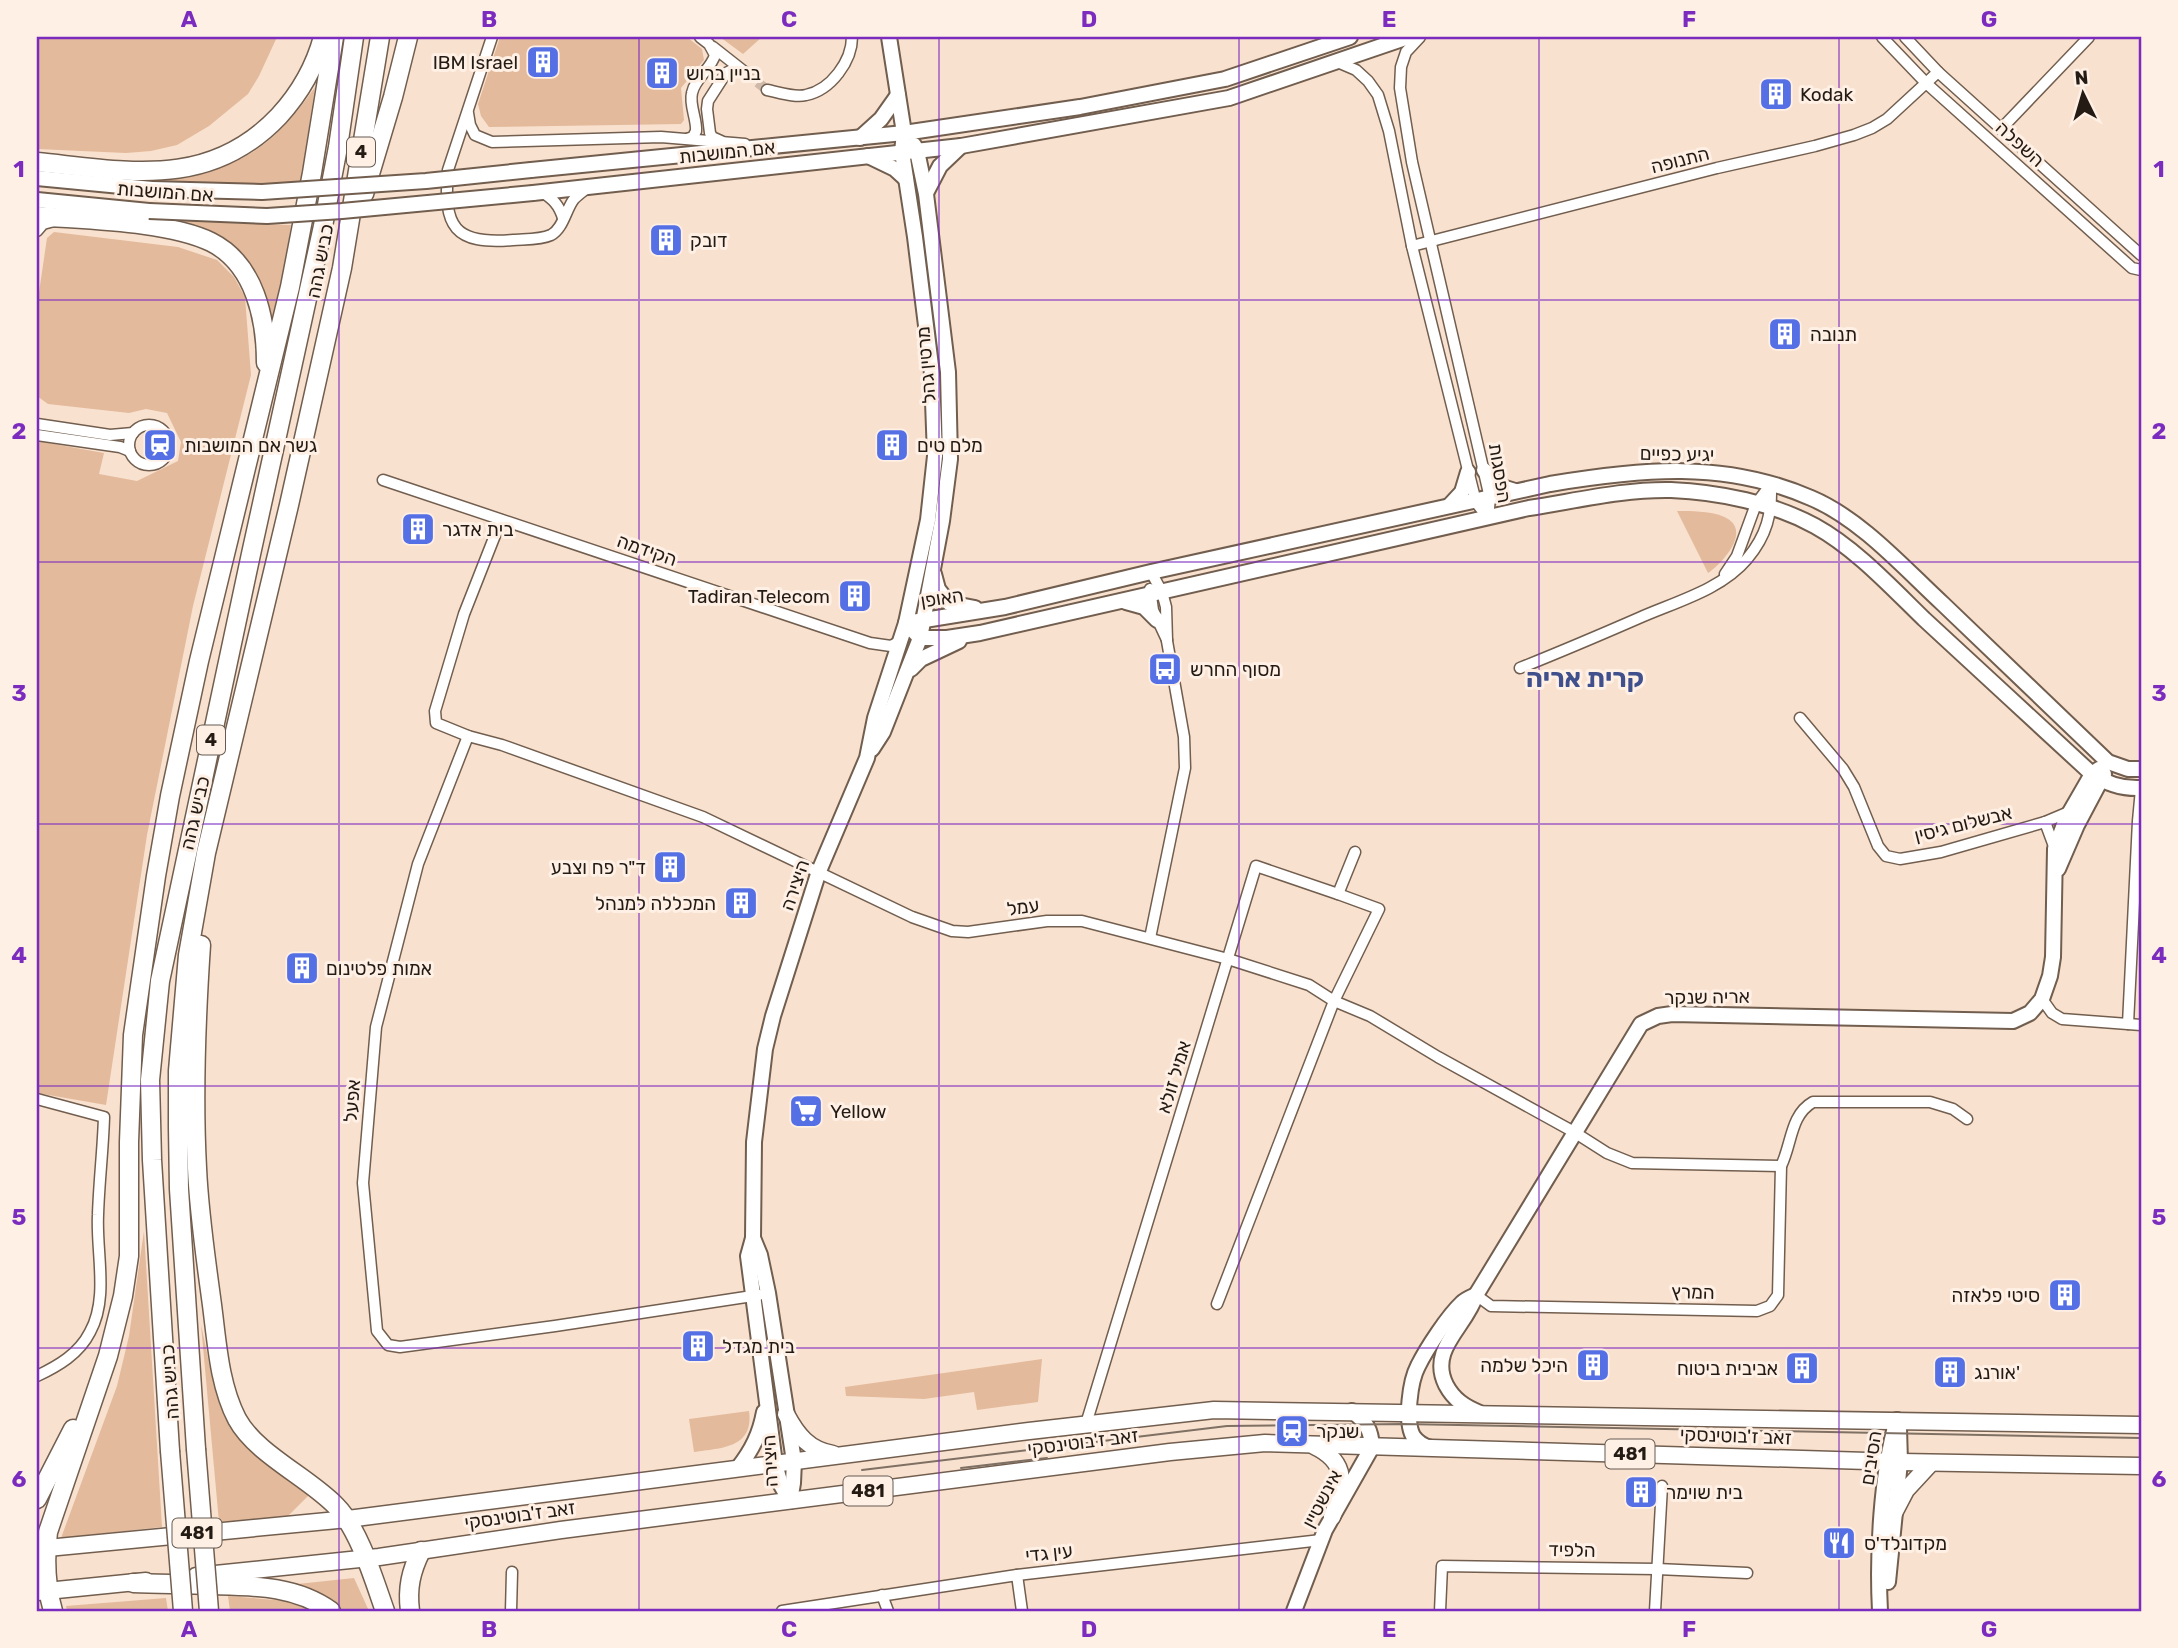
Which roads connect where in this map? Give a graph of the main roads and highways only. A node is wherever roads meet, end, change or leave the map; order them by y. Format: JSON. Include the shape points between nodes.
{"nodes":[{"id":1,"x":323,"y":37,"type":"edge"},
{"id":2,"x":334,"y":37,"type":"edge"},
{"id":3,"x":354,"y":37,"type":"edge"},
{"id":4,"x":380,"y":37,"type":"edge"},
{"id":5,"x":408,"y":37,"type":"edge"},
{"id":6,"x":37,"y":162,"type":"edge"},
{"id":7,"x":37,"y":216,"type":"edge"},
{"id":8,"x":342,"y":268,"type":"junction"},
{"id":9,"x":266,"y":384,"type":"junction"},
{"id":10,"x":209,"y":840,"type":"junction"},
{"id":11,"x":99,"y":1380,"type":"junction"},
{"id":12,"x":786,"y":1414,"type":"road end"},
{"id":13,"x":2141,"y":1425,"type":"edge"},
{"id":14,"x":1312,"y":1445,"type":"junction"},
{"id":15,"x":857,"y":1454,"type":"junction"},
{"id":16,"x":1931,"y":1463,"type":"junction"},
{"id":17,"x":2141,"y":1466,"type":"edge"},
{"id":18,"x":37,"y":1499,"type":"edge"},
{"id":19,"x":1895,"y":1513,"type":"road end"},
{"id":20,"x":1332,"y":1517,"type":"road end"},
{"id":21,"x":348,"y":1519,"type":"junction"},
{"id":22,"x":203,"y":1537,"type":"junction"},
{"id":23,"x":42,"y":1548,"type":"edge"},
{"id":24,"x":421,"y":1551,"type":"junction"},
{"id":25,"x":365,"y":1558,"type":"junction"},
{"id":26,"x":132,"y":1583,"type":"junction"},
{"id":27,"x":43,"y":1591,"type":"edge"},
{"id":28,"x":52,"y":1611,"type":"edge"},
{"id":29,"x":183,"y":1611,"type":"edge"},
{"id":30,"x":209,"y":1611,"type":"edge"},
{"id":31,"x":217,"y":1611,"type":"edge"},
{"id":32,"x":331,"y":1611,"type":"edge"},
{"id":33,"x":385,"y":1611,"type":"edge"},
{"id":34,"x":410,"y":1611,"type":"edge"}],
"edges":[{"from":1,"to":6,"type":"highway","via":[[296,96],[266,129],[228,155],[198,166],[151,171]]},
{"from":2,"to":9,"type":"highway","via":[[290,287]]},
{"from":3,"to":29,"type":"highway","name":"כביש גהה","number":"4","bridge":true,"via":[[323,226],[160,981],[150,1080],[152,1146]]},
{"from":4,"to":8,"type":"highway","name":"כביש גהה","number":"4"},
{"from":5,"to":8,"type":"highway"},
{"from":7,"to":9,"type":"highway","via":[[166,229],[204,239],[226,253],[256,294]]},
{"from":8,"to":10,"type":"highway","name":"כביש גהה","number":"4"},
{"from":9,"to":11,"type":"highway","via":[[199,661],[156,876],[134,1035],[129,1256],[117,1322]]},
{"from":10,"to":21,"type":"highway","via":[[195,1119],[205,1247],[223,1380],[247,1433]]},
{"from":10,"to":22,"type":"highway","name":"כביש גהה","number":"4","bridge":true,"via":[[188,955],[178,1071],[179,1189]]},
{"from":11,"to":18,"type":"highway"},
{"from":11,"to":23,"type":"highway"},
{"from":12,"to":15,"type":"main road","via":[[799,1436],[815,1449]]},
{"from":13,"to":15,"type":"main road","name":"זאב ז'בוטינסקי","number":"481","via":[[1214,1410]]},
{"from":14,"to":16,"type":"main road","name":"זאב ז'בוטינסקי","number":"481"},
{"from":14,"to":20,"type":"main road","via":[[1328,1452],[1342,1477]]},
{"from":14,"to":24,"type":"main road","name":"זאב ז'בוטינסקי","number":"481","via":[[1216,1447]]},
{"from":15,"to":21,"type":"main road","name":"זאב ז'בוטינסקי","number":"481"},
{"from":16,"to":17,"type":"main road","name":"זאב ז'בוטינסקי","number":"481"},
{"from":16,"to":19,"type":"main road","via":[[1906,1490]]},
{"from":21,"to":23,"type":"main road","name":"זאב ז'בוטינסקי","number":"481"},
{"from":21,"to":25,"type":"highway"},
{"from":22,"to":30,"type":"highway","name":"כביש גהה","number":"4","bridge":true},
{"from":22,"to":31,"type":"highway","bridge":true},
{"from":23,"to":27,"type":"highway"},
{"from":24,"to":25,"type":"main road","name":"זאב ז'בוטינסקי","number":"481"},
{"from":24,"to":34,"type":"highway","via":[[410,1576]]},
{"from":25,"to":26,"type":"main road","name":"זאב ז'בוטינסקי","number":"481"},
{"from":25,"to":33,"type":"highway"},
{"from":26,"to":27,"type":"main road","name":"זאב ז'בוטינסקי","number":"481"},
{"from":26,"to":32,"type":"highway","via":[[285,1590]]},
{"from":27,"to":28,"type":"highway"}]}
